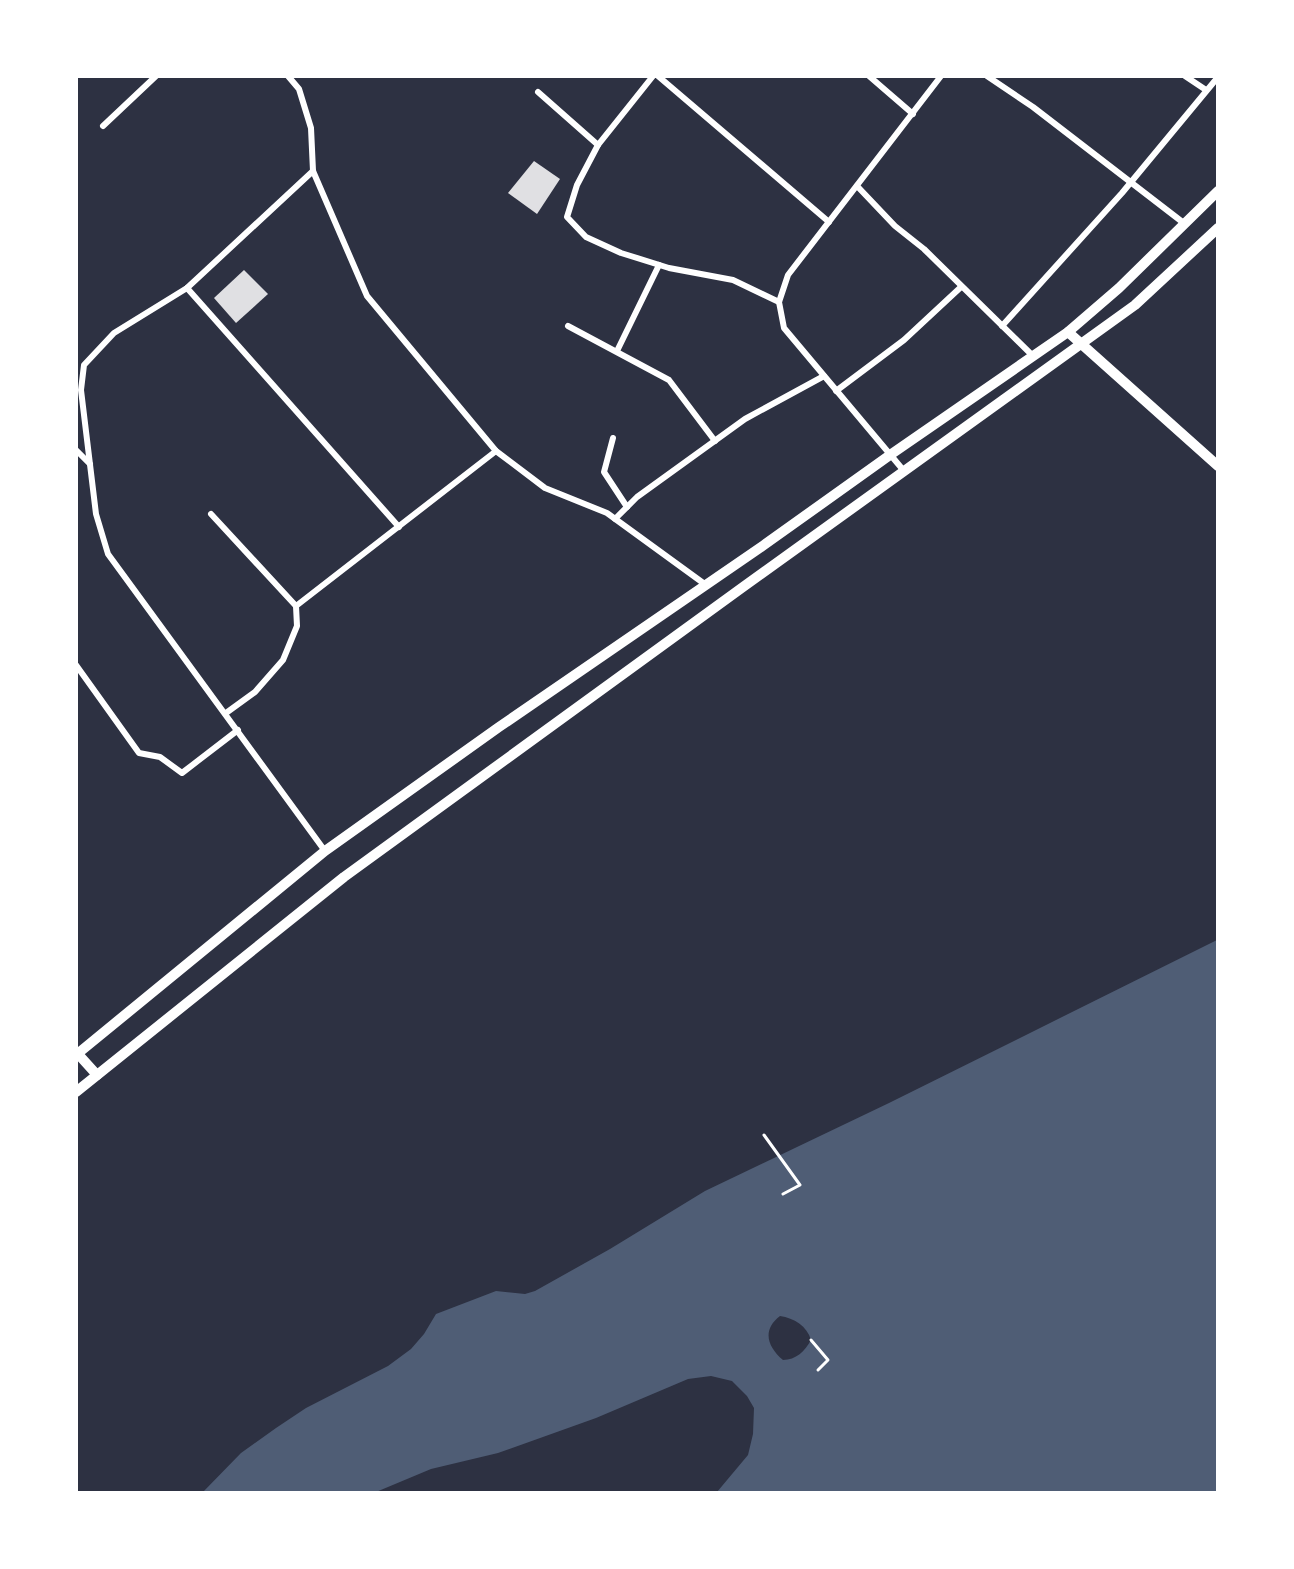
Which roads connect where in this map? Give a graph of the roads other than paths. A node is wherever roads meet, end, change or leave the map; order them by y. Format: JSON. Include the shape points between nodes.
{"nodes":[{"id":1,"x":156,"y":76,"type":"edge"},
{"id":2,"x":288,"y":76,"type":"edge"},
{"id":3,"x":653,"y":76,"type":"edge"},
{"id":4,"x":658,"y":76,"type":"edge"},
{"id":5,"x":869,"y":76,"type":"edge"},
{"id":6,"x":941,"y":76,"type":"edge"},
{"id":7,"x":987,"y":76,"type":"edge"},
{"id":8,"x":1185,"y":76,"type":"edge"},
{"id":9,"x":1218,"y":77,"type":"edge"},
{"id":10,"x":1206,"y":90,"type":"junction"},
{"id":11,"x":538,"y":92,"type":"dead end"},
{"id":12,"x":913,"y":114,"type":"junction"},
{"id":13,"x":103,"y":126,"type":"dead end"},
{"id":14,"x":598,"y":145,"type":"junction"},
{"id":15,"x":313,"y":171,"type":"junction"},
{"id":16,"x":1130,"y":182,"type":"junction"},
{"id":17,"x":857,"y":186,"type":"junction"},
{"id":18,"x":1218,"y":191,"type":"edge"},
{"id":19,"x":829,"y":222,"type":"junction"},
{"id":20,"x":1185,"y":224,"type":"junction"},
{"id":21,"x":1218,"y":228,"type":"edge"},
{"id":22,"x":659,"y":265,"type":"junction"},
{"id":23,"x":961,"y":287,"type":"junction"},
{"id":24,"x":187,"y":288,"type":"junction"},
{"id":25,"x":779,"y":302,"type":"junction"},
{"id":26,"x":568,"y":326,"type":"dead end"},
{"id":27,"x":1002,"y":326,"type":"junction"},
{"id":28,"x":1068,"y":332,"type":"junction"},
{"id":29,"x":1082,"y":345,"type":"junction"},
{"id":30,"x":616,"y":351,"type":"junction"},
{"id":31,"x":1033,"y":356,"type":"junction"},
{"id":32,"x":824,"y":376,"type":"junction"},
{"id":33,"x":836,"y":390,"type":"junction"},
{"id":34,"x":612,"y":438,"type":"dead end"},
{"id":35,"x":715,"y":441,"type":"junction"},
{"id":36,"x":76,"y":450,"type":"edge"},
{"id":37,"x":496,"y":451,"type":"junction"},
{"id":38,"x":890,"y":455,"type":"junction"},
{"id":39,"x":90,"y":465,"type":"junction"},
{"id":40,"x":1218,"y":466,"type":"edge"},
{"id":41,"x":904,"y":471,"type":"junction"},
{"id":42,"x":627,"y":507,"type":"junction"},
{"id":43,"x":211,"y":514,"type":"dead end"},
{"id":44,"x":615,"y":519,"type":"junction"},
{"id":45,"x":399,"y":527,"type":"junction"},
{"id":46,"x":706,"y":585,"type":"junction"},
{"id":47,"x":296,"y":606,"type":"junction"},
{"id":48,"x":76,"y":665,"type":"edge"},
{"id":49,"x":226,"y":713,"type":"junction"},
{"id":50,"x":238,"y":730,"type":"junction"},
{"id":51,"x":325,"y":851,"type":"junction"},
{"id":52,"x":77,"y":1055,"type":"edge"},
{"id":53,"x":97,"y":1075,"type":"junction"},
{"id":54,"x":76,"y":1092,"type":"edge"}],
"edges":[{"from":1,"to":13,"type":"street"},
{"from":2,"to":15,"type":"street","via":[[298,89],[311,128]]},
{"from":3,"to":14,"type":"street"},
{"from":4,"to":19,"type":"street"},
{"from":5,"to":12,"type":"street"},
{"from":6,"to":12,"type":"street"},
{"from":7,"to":16,"type":"street"},
{"from":8,"to":10,"type":"street"},
{"from":9,"to":10,"type":"street"},
{"from":10,"to":16,"type":"street"},
{"from":11,"to":14,"type":"street"},
{"from":12,"to":17,"type":"street"},
{"from":14,"to":22,"type":"street","via":[[577,184],[567,217],[586,237]]},
{"from":15,"to":24,"type":"street"},
{"from":15,"to":37,"type":"street","via":[[367,296]]},
{"from":16,"to":20,"type":"street"},
{"from":16,"to":27,"type":"street"},
{"from":17,"to":19,"type":"street"},
{"from":17,"to":23,"type":"street"},
{"from":18,"to":20,"type":"street"},
{"from":19,"to":25,"type":"street","via":[[788,275]]},
{"from":20,"to":28,"type":"street"},
{"from":21,"to":29,"type":"street","via":[[1135,306]]},
{"from":22,"to":25,"type":"street","via":[[733,280]]},
{"from":22,"to":30,"type":"street"},
{"from":23,"to":27,"type":"street"},
{"from":23,"to":33,"type":"street","via":[[904,340]]},
{"from":24,"to":39,"type":"street","via":[[114,333],[84,365],[81,390]]},
{"from":24,"to":45,"type":"street"},
{"from":25,"to":32,"type":"street","via":[[784,328]]},
{"from":26,"to":30,"type":"street"},
{"from":27,"to":31,"type":"street"},
{"from":28,"to":29,"type":"street"},
{"from":28,"to":31,"type":"street"},
{"from":29,"to":40,"type":"street"},
{"from":29,"to":41,"type":"street"},
{"from":30,"to":35,"type":"street","via":[[669,380]]},
{"from":31,"to":38,"type":"street"},
{"from":32,"to":33,"type":"street"},
{"from":32,"to":35,"type":"street","via":[[745,419]]},
{"from":33,"to":38,"type":"street"},
{"from":34,"to":42,"type":"street","via":[[604,472]]},
{"from":35,"to":42,"type":"street"},
{"from":36,"to":39,"type":"street"},
{"from":37,"to":44,"type":"street","via":[[545,488]]},
{"from":37,"to":45,"type":"street"},
{"from":38,"to":41,"type":"street"},
{"from":38,"to":46,"type":"street"},
{"from":39,"to":49,"type":"street","via":[[96,514],[108,554]]},
{"from":41,"to":53,"type":"street","via":[[344,877]]},
{"from":42,"to":44,"type":"street"},
{"from":43,"to":47,"type":"street"},
{"from":44,"to":46,"type":"street"},
{"from":45,"to":47,"type":"street"},
{"from":46,"to":51,"type":"street"},
{"from":47,"to":49,"type":"street","via":[[297,626],[283,660],[255,692]]},
{"from":48,"to":50,"type":"street","via":[[139,753],[160,757],[182,772]]},
{"from":49,"to":50,"type":"street"},
{"from":50,"to":51,"type":"street"},
{"from":51,"to":52,"type":"street"},
{"from":52,"to":53,"type":"street"},
{"from":53,"to":54,"type":"street"}]}
